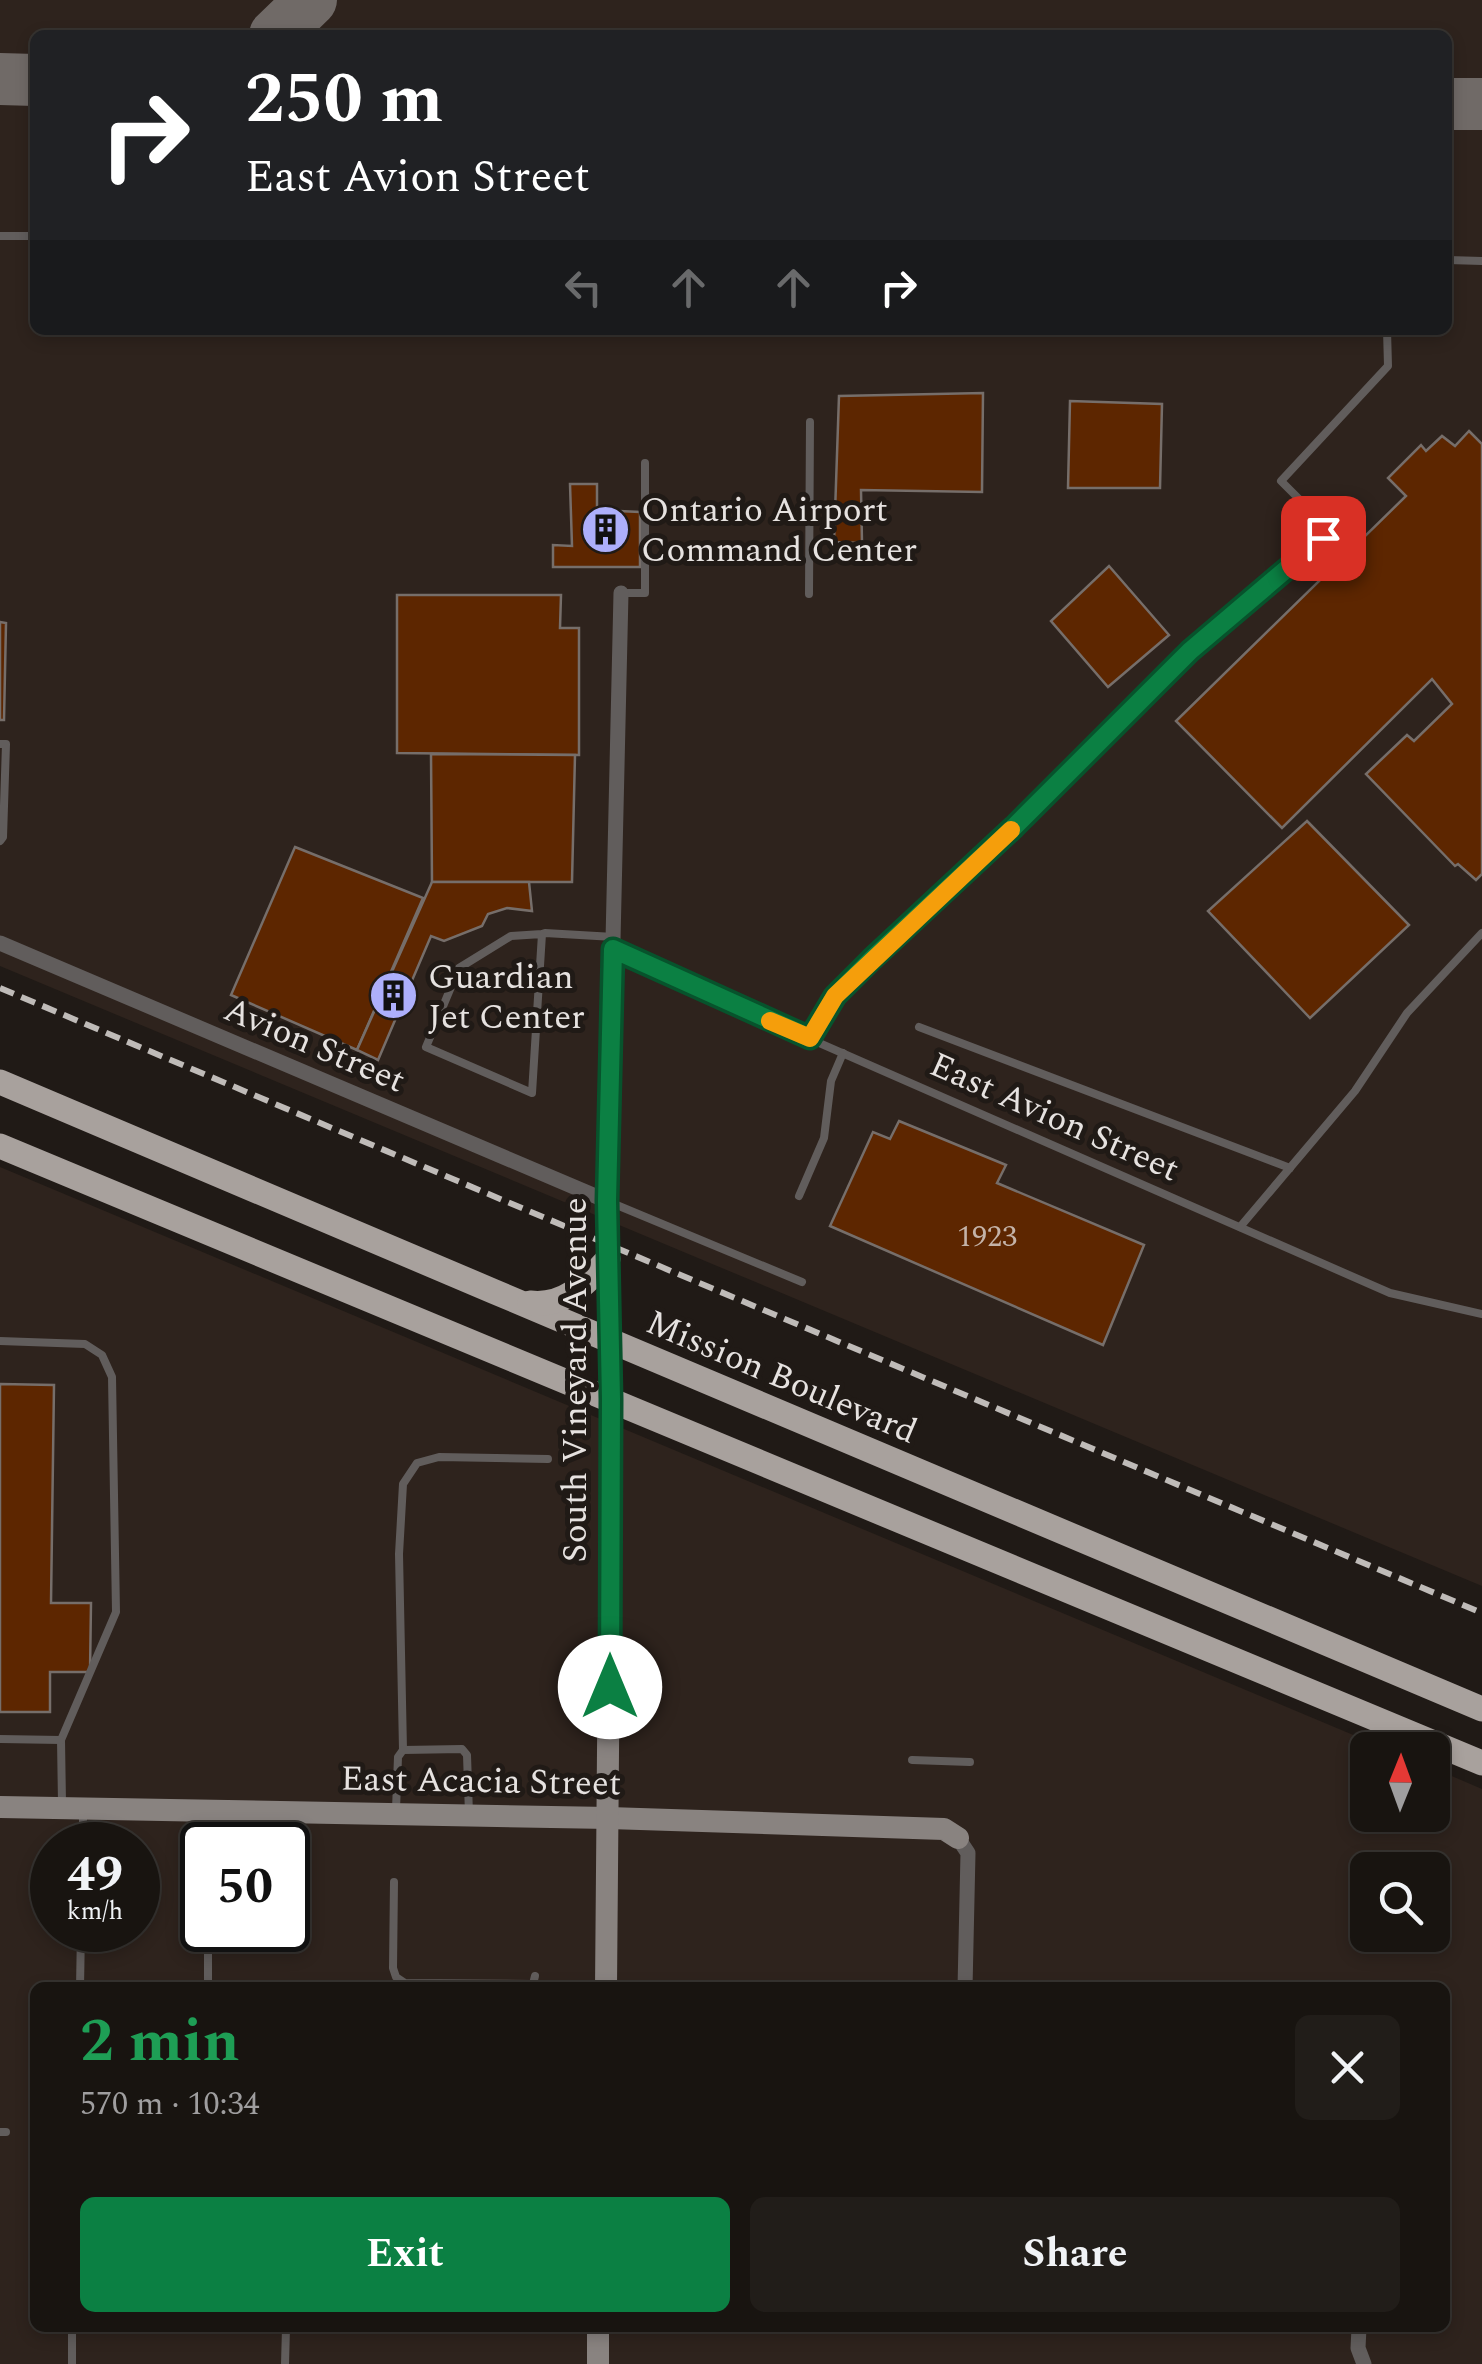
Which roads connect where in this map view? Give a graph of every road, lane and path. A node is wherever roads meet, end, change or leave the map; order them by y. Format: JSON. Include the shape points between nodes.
{"nodes":[{"id":1,"x":0,"y":236,"type":"edge"},
{"id":2,"x":30,"y":236,"type":"edge"},
{"id":3,"x":1452,"y":260,"type":"edge"},
{"id":4,"x":1482,"y":261,"type":"edge"},
{"id":5,"x":1387,"y":335,"type":"edge"},
{"id":6,"x":810,"y":422,"type":"dead end"},
{"id":7,"x":645,"y":462,"type":"dead end"},
{"id":8,"x":621,"y":593,"type":"joint"},
{"id":9,"x":809,"y":594,"type":"dead end"},
{"id":10,"x":0,"y":744,"type":"edge"},
{"id":11,"x":0,"y":841,"type":"edge"},
{"id":12,"x":1482,"y":933,"type":"edge"},
{"id":13,"x":542,"y":934,"type":"junction"},
{"id":14,"x":0,"y":943,"type":"edge"},
{"id":15,"x":613,"y":943,"type":"junction"},
{"id":16,"x":919,"y":1027,"type":"dead end"},
{"id":17,"x":810,"y":1038,"type":"junction"},
{"id":18,"x":843,"y":1053,"type":"junction"},
{"id":19,"x":0,"y":1082,"type":"edge"},
{"id":20,"x":0,"y":1146,"type":"edge"},
{"id":21,"x":1290,"y":1168,"type":"junction"},
{"id":22,"x":799,"y":1196,"type":"dead end"},
{"id":23,"x":607,"y":1201,"type":"junction"},
{"id":24,"x":1240,"y":1227,"type":"junction"},
{"id":25,"x":608,"y":1259,"type":"junction"},
{"id":26,"x":802,"y":1282,"type":"dead end"},
{"id":27,"x":521,"y":1302,"type":"junction"},
{"id":28,"x":1482,"y":1314,"type":"edge"},
{"id":29,"x":608,"y":1339,"type":"junction"},
{"id":30,"x":0,"y":1341,"type":"edge"},
{"id":31,"x":611,"y":1399,"type":"junction"},
{"id":32,"x":548,"y":1460,"type":"dead end"},
{"id":33,"x":1482,"y":1709,"type":"edge"},
{"id":34,"x":0,"y":1740,"type":"edge"},
{"id":35,"x":61,"y":1740,"type":"junction"},
{"id":36,"x":403,"y":1750,"type":"junction"},
{"id":37,"x":912,"y":1760,"type":"dead end"},
{"id":38,"x":970,"y":1762,"type":"dead end"},
{"id":39,"x":1482,"y":1764,"type":"edge"},
{"id":40,"x":0,"y":1807,"type":"edge"},
{"id":41,"x":73,"y":1808,"type":"junction"},
{"id":42,"x":202,"y":1810,"type":"junction"},
{"id":43,"x":396,"y":1813,"type":"junction"},
{"id":44,"x":469,"y":1815,"type":"junction"},
{"id":45,"x":609,"y":1818,"type":"junction"},
{"id":46,"x":77,"y":1822,"type":"edge"},
{"id":47,"x":202,"y":1822,"type":"edge"},
{"id":48,"x":958,"y":1838,"type":"joint"},
{"id":49,"x":394,"y":1882,"type":"dead end"},
{"id":50,"x":81,"y":1952,"type":"edge"},
{"id":51,"x":208,"y":1952,"type":"edge"},
{"id":52,"x":80,"y":1982,"type":"edge"},
{"id":53,"x":208,"y":1982,"type":"edge"},
{"id":54,"x":536,"y":1982,"type":"edge"},
{"id":55,"x":606,"y":1982,"type":"edge"},
{"id":56,"x":965,"y":1982,"type":"edge"},
{"id":57,"x":72,"y":2332,"type":"edge"},
{"id":58,"x":286,"y":2332,"type":"edge"},
{"id":59,"x":598,"y":2332,"type":"edge"},
{"id":60,"x":1358,"y":2332,"type":"edge"},
{"id":61,"x":72,"y":2364,"type":"edge"},
{"id":62,"x":285,"y":2364,"type":"edge"},
{"id":63,"x":598,"y":2364,"type":"edge"},
{"id":64,"x":1364,"y":2364,"type":"edge"}],
"edges":[{"from":1,"to":2,"type":"lane"},
{"from":3,"to":4,"type":"lane"},
{"from":5,"to":17,"type":"lane","via":[[1388,366],[1281,482],[1323,538],[1190,651],[872,959],[835,996]]},
{"from":6,"to":9,"type":"lane"},
{"from":7,"to":8,"type":"lane","via":[[645,593]]},
{"from":8,"to":15,"type":"street","name":"South Vineyard Avenue"},
{"from":10,"to":11,"type":"lane","via":[[6,744]]},
{"from":12,"to":21,"type":"lane","via":[[1406,1013],[1355,1091]]},
{"from":13,"to":13,"type":"lane","via":[[510,936],[459,968],[426,1047],[532,1094]]},
{"from":13,"to":15,"type":"lane"},
{"from":14,"to":23,"type":"street","name":"Avion Street"},
{"from":15,"to":17,"type":"lane","name":"East Avion Street"},
{"from":15,"to":23,"type":"street","name":"South Vineyard Avenue"},
{"from":16,"to":21,"type":"lane"},
{"from":17,"to":18,"type":"lane","name":"East Avion Street"},
{"from":18,"to":22,"type":"lane","via":[[831,1081],[824,1138]]},
{"from":18,"to":24,"type":"lane","name":"East Avion Street"},
{"from":19,"to":27,"type":"main road","name":"Mission Boulevard"},
{"from":20,"to":31,"type":"main road"},
{"from":21,"to":24,"type":"lane"},
{"from":23,"to":25,"type":"street","name":"South Vineyard Avenue"},
{"from":23,"to":26,"type":"lane"},
{"from":24,"to":28,"type":"lane","name":"East Avion Street","via":[[1390,1293]]},
{"from":25,"to":27,"type":"main road","via":[[557,1303]]},
{"from":25,"to":29,"type":"street","name":"South Vineyard Avenue"},
{"from":27,"to":29,"type":"main road","name":"Mission Boulevard"},
{"from":29,"to":31,"type":"street","name":"South Vineyard Avenue"},
{"from":29,"to":33,"type":"main road","name":"Mission Boulevard"},
{"from":30,"to":35,"type":"lane","via":[[85,1344],[102,1354],[112,1377],[116,1612]]},
{"from":31,"to":39,"type":"main road"},
{"from":31,"to":45,"type":"street","name":"South Vineyard Avenue"},
{"from":32,"to":36,"type":"lane","via":[[439,1458],[416,1463],[403,1484]]},
{"from":34,"to":35,"type":"lane"},
{"from":35,"to":41,"type":"lane"},
{"from":36,"to":43,"type":"lane"},
{"from":36,"to":44,"type":"lane","via":[[462,1750]]},
{"from":37,"to":38,"type":"lane"},
{"from":40,"to":41,"type":"street","name":"East Acacia Street"},
{"from":41,"to":42,"type":"street","name":"East Acacia Street"},
{"from":41,"to":46,"type":"lane"},
{"from":42,"to":43,"type":"street","name":"East Acacia Street"},
{"from":42,"to":47,"type":"lane"},
{"from":43,"to":44,"type":"street","name":"East Acacia Street"},
{"from":44,"to":45,"type":"street","name":"East Acacia Street"},
{"from":45,"to":48,"type":"street","name":"East Acacia Street","via":[[944,1829]]},
{"from":45,"to":55,"type":"street","name":"South Vineyard Avenue"},
{"from":48,"to":56,"type":"street","via":[[968,1853]]},
{"from":49,"to":54,"type":"lane","via":[[392,1968],[404,1982]]},
{"from":50,"to":52,"type":"lane"},
{"from":51,"to":53,"type":"lane"},
{"from":57,"to":61,"type":"lane"},
{"from":58,"to":62,"type":"lane"},
{"from":59,"to":63,"type":"street"},
{"from":60,"to":64,"type":"street"}]}
